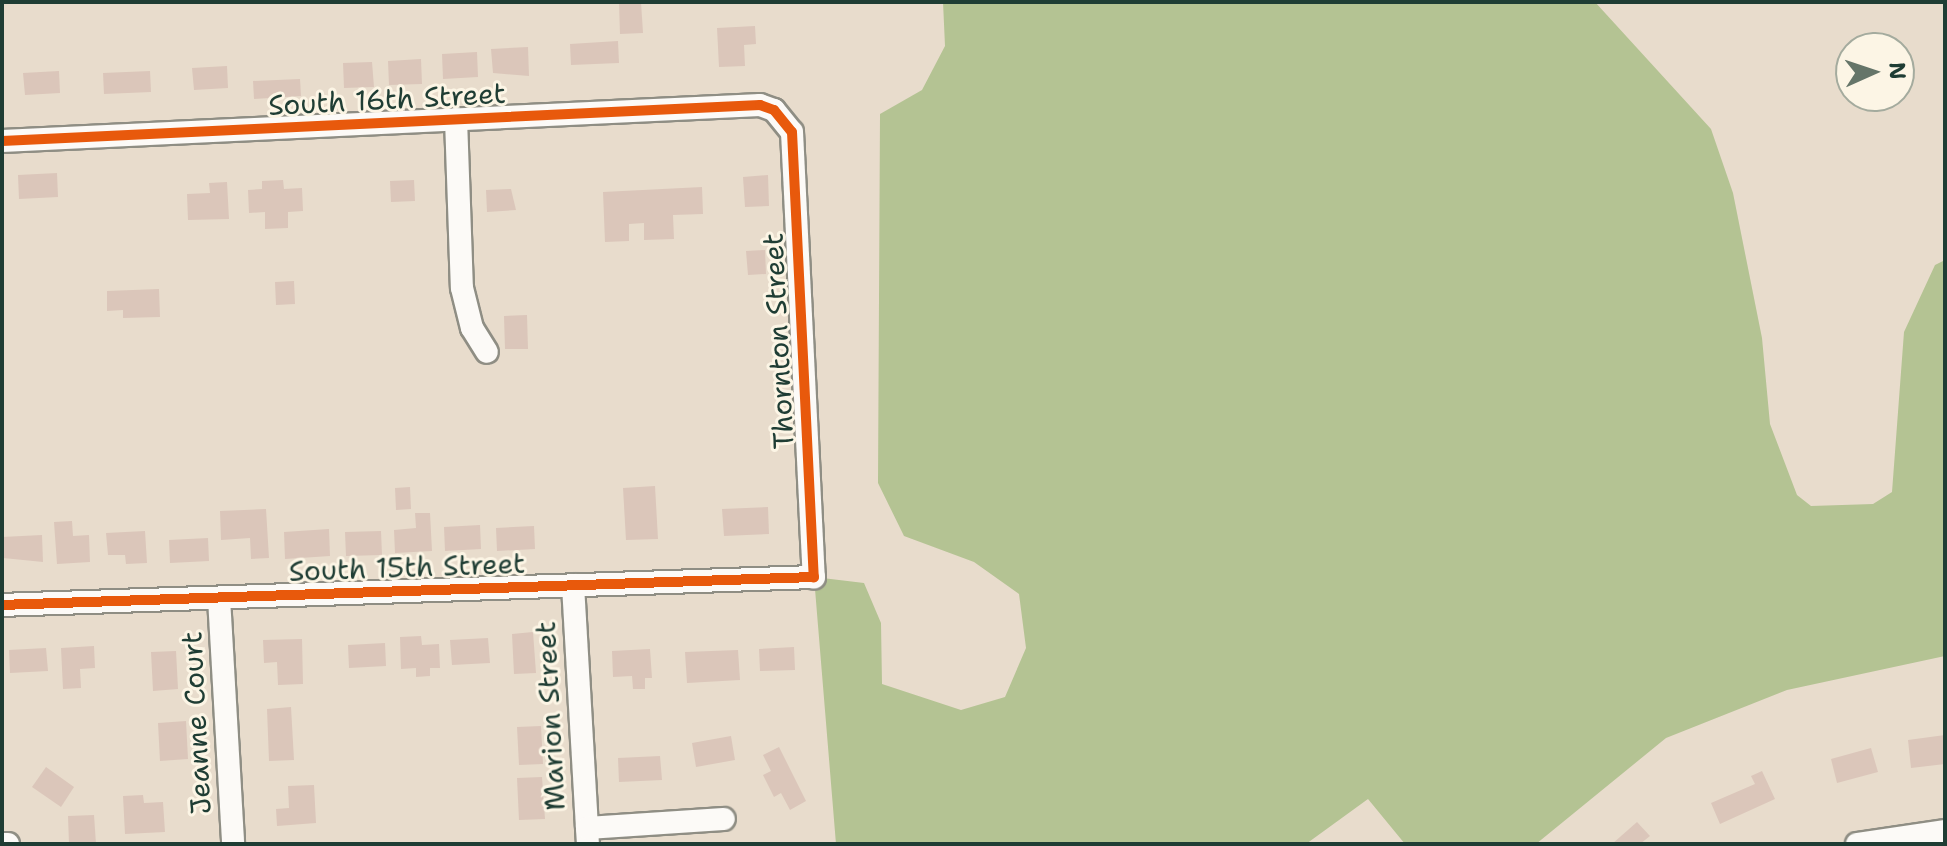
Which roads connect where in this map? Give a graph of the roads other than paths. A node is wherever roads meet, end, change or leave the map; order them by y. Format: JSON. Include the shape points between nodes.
{"nodes":[{"id":1,"x":774,"y":110,"type":"joint"},
{"id":2,"x":456,"y":119,"type":"junction"},
{"id":3,"x":2,"y":141,"type":"edge"},
{"id":4,"x":487,"y":352,"type":"dead end"},
{"id":5,"x":814,"y":577,"type":"joint"},
{"id":6,"x":573,"y":585,"type":"junction"},
{"id":7,"x":219,"y":598,"type":"junction"},
{"id":8,"x":2,"y":605,"type":"edge"},
{"id":9,"x":724,"y":819,"type":"dead end"},
{"id":10,"x":1945,"y":831,"type":"edge"},
{"id":11,"x":587,"y":836,"type":"edge"},
{"id":12,"x":2,"y":844,"type":"edge"},
{"id":13,"x":8,"y":844,"type":"edge"},
{"id":14,"x":233,"y":844,"type":"edge"},
{"id":15,"x":1857,"y":844,"type":"edge"}],
"edges":[{"from":1,"to":2,"type":"street","name":"South 16th Street","via":[[760,105]]},
{"from":1,"to":5,"type":"street","name":"Thornton Street","via":[[792,132]]},
{"from":2,"to":3,"type":"street","name":"South 16th Street"},
{"from":2,"to":4,"type":"street","via":[[462,288],[472,328]]},
{"from":5,"to":6,"type":"street","name":"South 15th Street"},
{"from":6,"to":7,"type":"street","name":"South 15th Street"},
{"from":6,"to":11,"type":"street","name":"Marion Street"},
{"from":7,"to":8,"type":"street","name":"South 15th Street"},
{"from":7,"to":14,"type":"street","name":"Jeanne Court"},
{"from":9,"to":11,"type":"street"},
{"from":10,"to":15,"type":"street"},
{"from":12,"to":13,"type":"street"}]}
